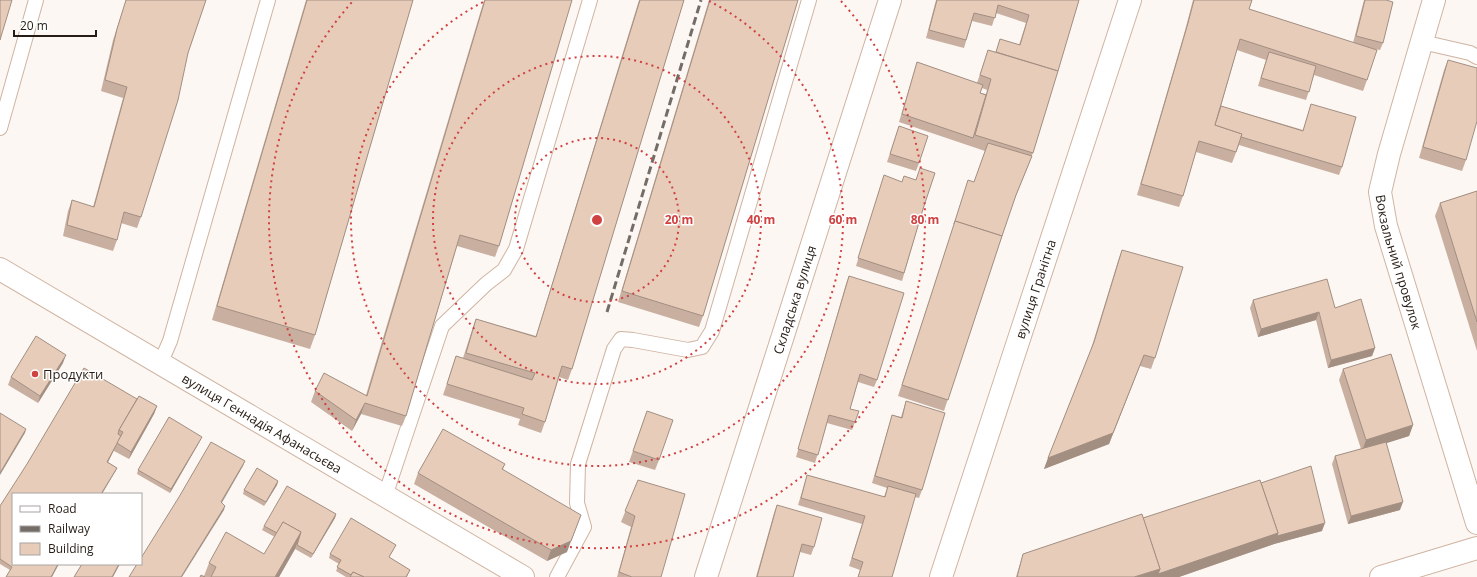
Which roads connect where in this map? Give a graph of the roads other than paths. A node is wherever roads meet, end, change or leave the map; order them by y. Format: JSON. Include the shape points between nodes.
{"nodes":[{"id":1,"x":36,"y":0,"type":"edge"},
{"id":2,"x":268,"y":0,"type":"edge"},
{"id":3,"x":590,"y":0,"type":"edge"},
{"id":4,"x":809,"y":0,"type":"edge"},
{"id":5,"x":890,"y":0,"type":"edge"},
{"id":6,"x":1130,"y":0,"type":"edge"},
{"id":7,"x":1434,"y":0,"type":"edge"},
{"id":8,"x":1422,"y":42,"type":"junction"},
{"id":9,"x":1477,"y":57,"type":"edge"},
{"id":10,"x":0,"y":128,"type":"edge"},
{"id":11,"x":0,"y":269,"type":"edge"},
{"id":12,"x":160,"y":364,"type":"junction"},
{"id":13,"x":385,"y":496,"type":"junction"},
{"id":14,"x":1477,"y":523,"type":"edge"},
{"id":15,"x":1477,"y":548,"type":"edge"},
{"id":16,"x":523,"y":577,"type":"edge"},
{"id":17,"x":556,"y":577,"type":"edge"},
{"id":18,"x":706,"y":577,"type":"edge"},
{"id":19,"x":941,"y":577,"type":"edge"},
{"id":20,"x":1381,"y":577,"type":"edge"}],
"edges":[{"from":1,"to":10,"type":"lane"},
{"from":2,"to":12,"type":"lane","via":[[170,341]]},
{"from":3,"to":13,"type":"lane","via":[[516,249],[504,270],[442,326]]},
{"from":4,"to":17,"type":"lane","via":[[712,331],[702,347],[688,350],[627,340],[621,340],[614,349],[578,464],[578,503],[584,527]]},
{"from":5,"to":18,"type":"street","name":"Складська вулиця"},
{"from":6,"to":19,"type":"street","name":"вулиця Гранітна"},
{"from":7,"to":8,"type":"street","name":"Вокзальний провулок"},
{"from":8,"to":9,"type":"lane","via":[[1470,53]]},
{"from":8,"to":14,"type":"street","name":"Вокзальний провулок","via":[[1380,192],[1386,226]]},
{"from":11,"to":12,"type":"street","name":"вулиця Геннадія Афанасьєва"},
{"from":12,"to":13,"type":"street","name":"вулиця Геннадія Афанасьєва"},
{"from":13,"to":16,"type":"street","name":"вулиця Геннадія Афанасьєва"},
{"from":15,"to":20,"type":"street"}]}
